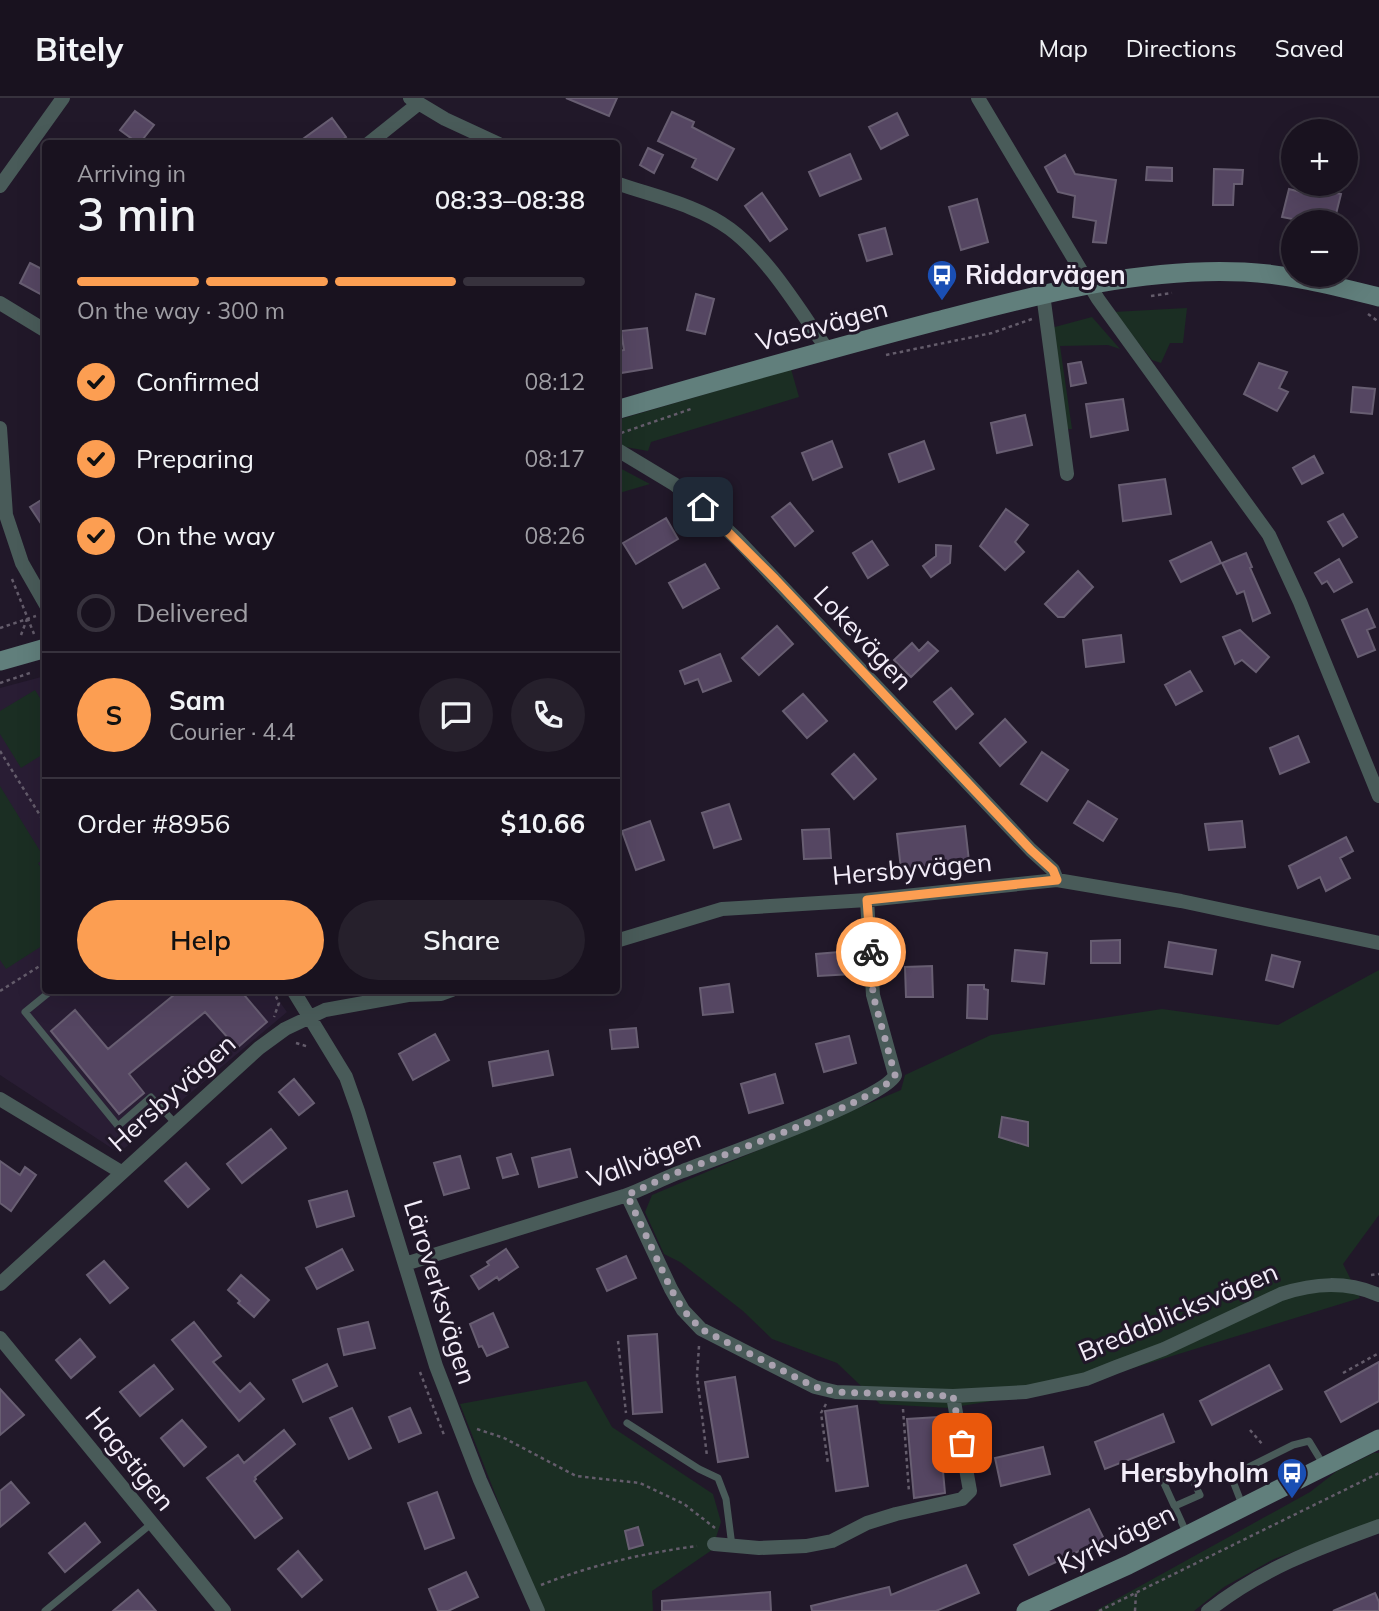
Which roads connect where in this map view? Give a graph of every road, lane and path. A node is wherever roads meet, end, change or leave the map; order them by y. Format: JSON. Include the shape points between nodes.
{"nodes":[{"id":1,"x":63,"y":98,"type":"edge"},
{"id":2,"x":978,"y":98,"type":"edge"},
{"id":3,"x":414,"y":101,"type":"edge"},
{"id":4,"x":372,"y":140,"type":"edge"},
{"id":5,"x":490,"y":140,"type":"edge"},
{"id":6,"x":620,"y":184,"type":"edge"},
{"id":7,"x":0,"y":186,"type":"edge"},
{"id":8,"x":1088,"y":284,"type":"junction"},
{"id":9,"x":1181,"y":292,"type":"dead end"},
{"id":10,"x":1145,"y":296,"type":"dead end"},
{"id":11,"x":1379,"y":297,"type":"edge"},
{"id":12,"x":0,"y":303,"type":"edge"},
{"id":13,"x":1044,"y":303,"type":"junction"},
{"id":14,"x":1359,"y":310,"type":"dead end"},
{"id":15,"x":1379,"y":322,"type":"edge"},
{"id":16,"x":42,"y":329,"type":"edge"},
{"id":17,"x":827,"y":349,"type":"junction"},
{"id":18,"x":883,"y":356,"type":"dead end"},
{"id":19,"x":620,"y":409,"type":"edge"},
{"id":20,"x":691,"y":409,"type":"dead end"},
{"id":21,"x":0,"y":428,"type":"edge"},
{"id":22,"x":620,"y":434,"type":"edge"},
{"id":23,"x":620,"y":451,"type":"edge"},
{"id":24,"x":1067,"y":474,"type":"dead end"},
{"id":25,"x":42,"y":598,"type":"edge"},
{"id":26,"x":42,"y":614,"type":"edge"},
{"id":27,"x":27,"y":619,"type":"junction"},
{"id":28,"x":0,"y":628,"type":"edge"},
{"id":29,"x":14,"y":638,"type":"dead end"},
{"id":30,"x":42,"y":649,"type":"edge"},
{"id":31,"x":0,"y":661,"type":"edge"},
{"id":32,"x":32,"y":672,"type":"dead end"},
{"id":33,"x":0,"y":682,"type":"edge"},
{"id":34,"x":0,"y":751,"type":"edge"},
{"id":35,"x":1379,"y":796,"type":"edge"},
{"id":36,"x":42,"y":819,"type":"edge"},
{"id":37,"x":1057,"y":880,"type":"junction"},
{"id":38,"x":867,"y":900,"type":"junction"},
{"id":39,"x":620,"y":940,"type":"edge"},
{"id":40,"x":1379,"y":943,"type":"edge"},
{"id":41,"x":42,"y":964,"type":"edge"},
{"id":42,"x":0,"y":990,"type":"edge"},
{"id":43,"x":47,"y":994,"type":"edge"},
{"id":44,"x":296,"y":994,"type":"edge"},
{"id":45,"x":403,"y":994,"type":"edge"},
{"id":46,"x":310,"y":1016,"type":"junction"},
{"id":47,"x":292,"y":1043,"type":"dead end"},
{"id":48,"x":313,"y":1051,"type":"dead end"},
{"id":49,"x":0,"y":1098,"type":"edge"},
{"id":50,"x":175,"y":1123,"type":"junction"},
{"id":51,"x":121,"y":1172,"type":"junction"},
{"id":52,"x":627,"y":1195,"type":"junction"},
{"id":53,"x":405,"y":1264,"type":"junction"},
{"id":54,"x":0,"y":1284,"type":"edge"},
{"id":55,"x":1379,"y":1295,"type":"edge"},
{"id":56,"x":701,"y":1329,"type":"junction"},
{"id":57,"x":0,"y":1338,"type":"edge"},
{"id":58,"x":618,"y":1341,"type":"dead end"},
{"id":59,"x":1379,"y":1353,"type":"edge"},
{"id":60,"x":1342,"y":1373,"type":"dead end"},
{"id":61,"x":832,"y":1391,"type":"junction"},
{"id":62,"x":902,"y":1395,"type":"junction"},
{"id":63,"x":953,"y":1396,"type":"junction"},
{"id":64,"x":456,"y":1421,"type":"junction"},
{"id":65,"x":627,"y":1423,"type":"joint"},
{"id":66,"x":1379,"y":1439,"type":"edge"},
{"id":67,"x":707,"y":1455,"type":"dead end"},
{"id":68,"x":828,"y":1464,"type":"dead end"},
{"id":69,"x":1187,"y":1468,"type":"dead end"},
{"id":70,"x":1325,"y":1468,"type":"junction"},
{"id":71,"x":1379,"y":1473,"type":"edge"},
{"id":72,"x":1163,"y":1479,"type":"dead end"},
{"id":73,"x":909,"y":1492,"type":"dead end"},
{"id":74,"x":1175,"y":1506,"type":"junction"},
{"id":75,"x":1244,"y":1507,"type":"junction"},
{"id":76,"x":151,"y":1524,"type":"junction"},
{"id":77,"x":1379,"y":1526,"type":"edge"},
{"id":78,"x":1187,"y":1535,"type":"junction"},
{"id":79,"x":724,"y":1545,"type":"junction"},
{"id":80,"x":528,"y":1590,"type":"junction"},
{"id":81,"x":1136,"y":1593,"type":"junction"},
{"id":82,"x":45,"y":1611,"type":"edge"},
{"id":83,"x":224,"y":1611,"type":"edge"},
{"id":84,"x":538,"y":1611,"type":"edge"},
{"id":85,"x":1026,"y":1611,"type":"edge"},
{"id":86,"x":1099,"y":1611,"type":"edge"},
{"id":87,"x":1135,"y":1611,"type":"edge"},
{"id":88,"x":1208,"y":1611,"type":"edge"}],
"edges":[{"from":1,"to":7,"type":"street"},
{"from":2,"to":8,"type":"street"},
{"from":3,"to":4,"type":"street"},
{"from":3,"to":5,"type":"street"},
{"from":6,"to":17,"type":"street","via":[[690,208],[729,228],[758,255]]},
{"from":8,"to":11,"type":"street","name":"Vasavägen","via":[[1151,275],[1245,272]]},
{"from":8,"to":13,"type":"street","name":"Vasavägen"},
{"from":8,"to":35,"type":"street","via":[[1269,535]]},
{"from":9,"to":10,"type":"path"},
{"from":12,"to":16,"type":"street"},
{"from":13,"to":17,"type":"street","name":"Vasavägen"},
{"from":13,"to":18,"type":"path","via":[[992,333]]},
{"from":13,"to":24,"type":"street"},
{"from":14,"to":15,"type":"path"},
{"from":17,"to":19,"type":"street","name":"Vasavägen"},
{"from":20,"to":22,"type":"path"},
{"from":21,"to":25,"type":"street","via":[[6,515],[22,563]]},
{"from":23,"to":37,"type":"street","name":"Lokevägen","via":[[674,484],[736,538],[1047,863]]},
{"from":26,"to":27,"type":"path"},
{"from":27,"to":28,"type":"path"},
{"from":27,"to":29,"type":"path","via":[[22,634]]},
{"from":30,"to":31,"type":"street"},
{"from":32,"to":33,"type":"path"},
{"from":34,"to":36,"type":"path"},
{"from":37,"to":38,"type":"street","name":"Hersbyvägen"},
{"from":37,"to":40,"type":"street","name":"Hersbyvägen"},
{"from":38,"to":39,"type":"street","name":"Hersbyvägen","via":[[722,909]]},
{"from":38,"to":52,"type":"street","name":"Vallvägen","via":[[873,995],[893,1080],[801,1126]]},
{"from":41,"to":42,"type":"path"},
{"from":43,"to":50,"type":"lane","via":[[25,1012],[118,1126],[151,1097]]},
{"from":44,"to":46,"type":"street","name":"Läroverksvägen"},
{"from":45,"to":46,"type":"street","name":"Hersbyvägen"},
{"from":46,"to":50,"type":"street","name":"Hersbyvägen","via":[[259,1048]]},
{"from":46,"to":53,"type":"street","name":"Läroverksvägen","via":[[346,1077]]},
{"from":47,"to":48,"type":"path"},
{"from":49,"to":51,"type":"street"},
{"from":50,"to":51,"type":"street","name":"Hersbyvägen"},
{"from":51,"to":54,"type":"street","name":"Hersbyvägen"},
{"from":52,"to":53,"type":"street","name":"Vallvägen"},
{"from":52,"to":56,"type":"street","name":"Bredablicksvägen","via":[[671,1289]]},
{"from":53,"to":64,"type":"street","name":"Läroverksvägen"},
{"from":55,"to":63,"type":"street","name":"Bredablicksvägen","via":[[1348,1285],[1301,1287],[1164,1349],[1086,1378],[1026,1392]]},
{"from":56,"to":61,"type":"street","name":"Bredablicksvägen","via":[[815,1387]]},
{"from":56,"to":67,"type":"path","via":[[696,1362]]},
{"from":57,"to":76,"type":"street","name":"Hagstigen"},
{"from":58,"to":65,"type":"path"},
{"from":59,"to":60,"type":"path"},
{"from":61,"to":62,"type":"street","name":"Bredablicksvägen"},
{"from":61,"to":68,"type":"path","via":[[821,1413]]},
{"from":62,"to":63,"type":"street","name":"Bredablicksvägen"},
{"from":62,"to":73,"type":"path"},
{"from":63,"to":79,"type":"street","via":[[970,1491],[962,1499],[867,1523],[832,1541],[806,1546]]},
{"from":64,"to":79,"type":"path","via":[[504,1438],[576,1476],[640,1483],[684,1504],[718,1531]]},
{"from":64,"to":80,"type":"street","name":"Läroverksvägen"},
{"from":65,"to":79,"type":"lane","via":[[718,1478],[726,1499]]},
{"from":66,"to":70,"type":"street","name":"Kyrkvägen"},
{"from":69,"to":74,"type":"lane","via":[[1200,1495]]},
{"from":70,"to":75,"type":"street","name":"Kyrkvägen"},
{"from":70,"to":75,"type":"lane","via":[[1310,1441],[1281,1451],[1231,1476]]},
{"from":71,"to":81,"type":"path"},
{"from":72,"to":74,"type":"lane"},
{"from":74,"to":78,"type":"lane"},
{"from":75,"to":78,"type":"street","name":"Kyrkvägen"},
{"from":76,"to":82,"type":"lane"},
{"from":76,"to":83,"type":"street","name":"Hagstigen"},
{"from":77,"to":88,"type":"street","via":[[1279,1564]]},
{"from":78,"to":85,"type":"street","name":"Kyrkvägen"},
{"from":79,"to":80,"type":"path","via":[[665,1550],[581,1570]]},
{"from":80,"to":84,"type":"street","name":"Läroverksvägen"},
{"from":81,"to":86,"type":"path"},
{"from":81,"to":87,"type":"path"}]}
